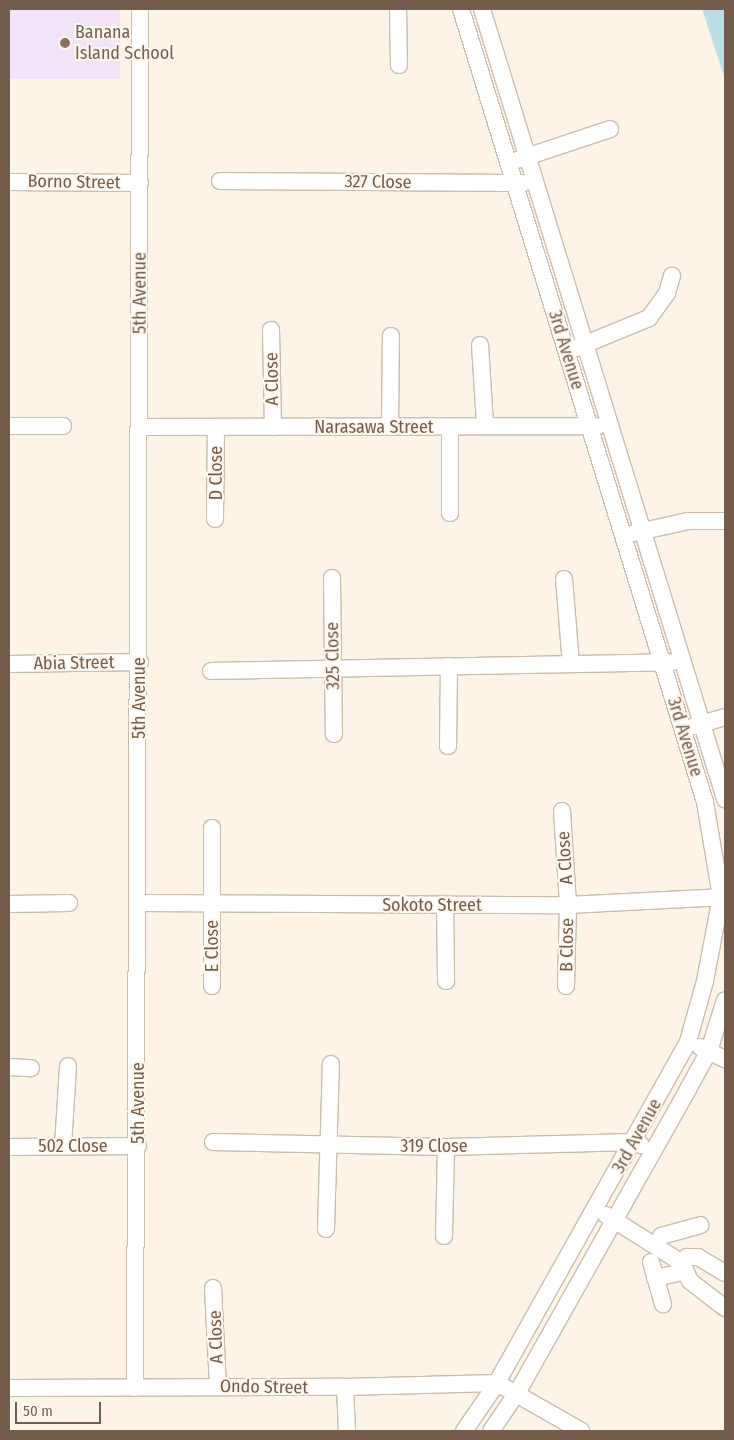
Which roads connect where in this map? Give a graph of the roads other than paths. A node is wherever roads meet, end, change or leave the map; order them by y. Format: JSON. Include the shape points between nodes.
{"nodes":[{"id":1,"x":140,"y":9,"type":"edge"},
{"id":2,"x":398,"y":9,"type":"edge"},
{"id":3,"x":461,"y":9,"type":"edge"},
{"id":4,"x":482,"y":9,"type":"edge"},
{"id":5,"x":400,"y":65,"type":"dead end"},
{"id":6,"x":610,"y":129,"type":"dead end"},
{"id":7,"x":528,"y":156,"type":"junction"},
{"id":8,"x":507,"y":163,"type":"junction"},
{"id":9,"x":220,"y":181,"type":"dead end"},
{"id":10,"x":536,"y":181,"type":"junction"},
{"id":11,"x":9,"y":182,"type":"edge"},
{"id":12,"x":140,"y":183,"type":"junction"},
{"id":13,"x":514,"y":184,"type":"junction"},
{"id":14,"x":672,"y":276,"type":"dead end"},
{"id":15,"x":271,"y":330,"type":"dead end"},
{"id":16,"x":391,"y":336,"type":"dead end"},
{"id":17,"x":480,"y":345,"type":"dead end"},
{"id":18,"x":585,"y":345,"type":"junction"},
{"id":19,"x":566,"y":351,"type":"junction"},
{"id":20,"x":485,"y":425,"type":"junction"},
{"id":21,"x":9,"y":426,"type":"edge"},
{"id":22,"x":63,"y":426,"type":"dead end"},
{"id":23,"x":588,"y":426,"type":"junction"},
{"id":24,"x":610,"y":426,"type":"junction"},
{"id":25,"x":139,"y":427,"type":"junction"},
{"id":26,"x":216,"y":427,"type":"junction"},
{"id":27,"x":273,"y":427,"type":"junction"},
{"id":28,"x":390,"y":427,"type":"junction"},
{"id":29,"x":450,"y":427,"type":"junction"},
{"id":30,"x":450,"y":513,"type":"dead end"},
{"id":31,"x":215,"y":519,"type":"dead end"},
{"id":32,"x":725,"y":521,"type":"edge"},
{"id":33,"x":643,"y":531,"type":"junction"},
{"id":34,"x":623,"y":537,"type":"junction"},
{"id":35,"x":332,"y":578,"type":"dead end"},
{"id":36,"x":564,"y":579,"type":"dead end"},
{"id":37,"x":682,"y":661,"type":"junction"},
{"id":38,"x":140,"y":662,"type":"junction"},
{"id":39,"x":9,"y":664,"type":"edge"},
{"id":40,"x":570,"y":664,"type":"junction"},
{"id":41,"x":662,"y":664,"type":"junction"},
{"id":42,"x":449,"y":666,"type":"junction"},
{"id":43,"x":334,"y":668,"type":"junction"},
{"id":44,"x":211,"y":671,"type":"dead end"},
{"id":45,"x":725,"y":716,"type":"edge"},
{"id":46,"x":702,"y":723,"type":"junction"},
{"id":47,"x":684,"y":730,"type":"junction"},
{"id":48,"x":334,"y":734,"type":"dead end"},
{"id":49,"x":448,"y":746,"type":"dead end"},
{"id":50,"x":725,"y":799,"type":"edge"},
{"id":51,"x":562,"y":811,"type":"dead end"},
{"id":52,"x":212,"y":828,"type":"dead end"},
{"id":53,"x":723,"y":897,"type":"edge"},
{"id":54,"x":69,"y":903,"type":"dead end"},
{"id":55,"x":9,"y":904,"type":"edge"},
{"id":56,"x":139,"y":904,"type":"junction"},
{"id":57,"x":212,"y":905,"type":"junction"},
{"id":58,"x":445,"y":905,"type":"junction"},
{"id":59,"x":568,"y":905,"type":"junction"},
{"id":60,"x":446,"y":981,"type":"dead end"},
{"id":61,"x":212,"y":986,"type":"dead end"},
{"id":62,"x":566,"y":986,"type":"dead end"},
{"id":63,"x":725,"y":1000,"type":"edge"},
{"id":64,"x":688,"y":1042,"type":"junction"},
{"id":65,"x":709,"y":1051,"type":"junction"},
{"id":66,"x":725,"y":1059,"type":"edge"},
{"id":67,"x":331,"y":1064,"type":"dead end"},
{"id":68,"x":68,"y":1066,"type":"dead end"},
{"id":69,"x":9,"y":1067,"type":"edge"},
{"id":70,"x":31,"y":1068,"type":"dead end"},
{"id":71,"x":213,"y":1142,"type":"dead end"},
{"id":72,"x":635,"y":1142,"type":"junction"},
{"id":73,"x":330,"y":1144,"type":"junction"},
{"id":74,"x":63,"y":1146,"type":"junction"},
{"id":75,"x":138,"y":1146,"type":"junction"},
{"id":76,"x":9,"y":1147,"type":"edge"},
{"id":77,"x":446,"y":1147,"type":"junction"},
{"id":78,"x":652,"y":1151,"type":"junction"},
{"id":79,"x":595,"y":1208,"type":"junction"},
{"id":80,"x":613,"y":1220,"type":"junction"},
{"id":81,"x":701,"y":1225,"type":"dead end"},
{"id":82,"x":326,"y":1230,"type":"dead end"},
{"id":83,"x":680,"y":1231,"type":"junction"},
{"id":84,"x":444,"y":1236,"type":"dead end"},
{"id":85,"x":658,"y":1250,"type":"junction"},
{"id":86,"x":684,"y":1264,"type":"junction"},
{"id":87,"x":725,"y":1273,"type":"edge"},
{"id":88,"x":655,"y":1278,"type":"junction"},
{"id":89,"x":213,"y":1288,"type":"dead end"},
{"id":90,"x":663,"y":1304,"type":"dead end"},
{"id":91,"x":725,"y":1309,"type":"edge"},
{"id":92,"x":497,"y":1383,"type":"junction"},
{"id":93,"x":218,"y":1386,"type":"junction"},
{"id":94,"x":9,"y":1388,"type":"edge"},
{"id":95,"x":135,"y":1388,"type":"junction"},
{"id":96,"x":345,"y":1388,"type":"junction"},
{"id":97,"x":517,"y":1393,"type":"junction"},
{"id":98,"x":347,"y":1431,"type":"edge"},
{"id":99,"x":464,"y":1431,"type":"edge"},
{"id":100,"x":491,"y":1431,"type":"edge"},
{"id":101,"x":581,"y":1431,"type":"edge"}],
"edges":[{"from":1,"to":12,"type":"street","name":"5th Avenue"},
{"from":2,"to":5,"type":"street"},
{"from":3,"to":8,"type":"street","name":"3rd Avenue"},
{"from":4,"to":7,"type":"street","name":"3rd Avenue"},
{"from":6,"to":7,"type":"street"},
{"from":7,"to":8,"type":"street"},
{"from":7,"to":10,"type":"street","name":"3rd Avenue"},
{"from":8,"to":13,"type":"street","name":"3rd Avenue"},
{"from":9,"to":13,"type":"street","name":"327 Close"},
{"from":10,"to":13,"type":"street","name":"327 Close"},
{"from":10,"to":18,"type":"street","name":"3rd Avenue"},
{"from":11,"to":12,"type":"street","name":"Borno Street"},
{"from":12,"to":25,"type":"street","name":"5th Avenue"},
{"from":13,"to":19,"type":"street","name":"3rd Avenue"},
{"from":14,"to":18,"type":"street","via":[[667,293],[649,318]]},
{"from":15,"to":27,"type":"street","name":"A Close"},
{"from":16,"to":28,"type":"street"},
{"from":17,"to":20,"type":"street"},
{"from":18,"to":19,"type":"street"},
{"from":18,"to":24,"type":"street","name":"3rd Avenue"},
{"from":19,"to":23,"type":"street","name":"3rd Avenue"},
{"from":20,"to":23,"type":"street","name":"Narasawa Street"},
{"from":20,"to":29,"type":"street","name":"Narasawa Street"},
{"from":21,"to":22,"type":"street"},
{"from":23,"to":24,"type":"street","name":"Narasawa Street"},
{"from":23,"to":34,"type":"street","name":"3rd Avenue"},
{"from":24,"to":33,"type":"street","name":"3rd Avenue"},
{"from":25,"to":26,"type":"street","name":"Narasawa Street"},
{"from":25,"to":38,"type":"street","name":"5th Avenue"},
{"from":26,"to":27,"type":"street","name":"Narasawa Street"},
{"from":26,"to":31,"type":"street","name":"D Close"},
{"from":27,"to":28,"type":"street","name":"Narasawa Street"},
{"from":28,"to":29,"type":"street","name":"Narasawa Street"},
{"from":29,"to":30,"type":"street"},
{"from":32,"to":33,"type":"street","via":[[688,521]]},
{"from":33,"to":34,"type":"street"},
{"from":33,"to":37,"type":"street","name":"3rd Avenue"},
{"from":34,"to":41,"type":"street","name":"3rd Avenue"},
{"from":35,"to":43,"type":"street","name":"325 Close"},
{"from":36,"to":40,"type":"street"},
{"from":37,"to":41,"type":"street"},
{"from":37,"to":46,"type":"street","name":"3rd Avenue"},
{"from":38,"to":39,"type":"street","name":"Abia Street"},
{"from":38,"to":56,"type":"street","name":"5th Avenue"},
{"from":40,"to":41,"type":"street"},
{"from":40,"to":42,"type":"street"},
{"from":41,"to":47,"type":"street","name":"3rd Avenue"},
{"from":42,"to":43,"type":"street"},
{"from":42,"to":49,"type":"street"},
{"from":43,"to":44,"type":"street"},
{"from":43,"to":48,"type":"street","name":"325 Close"},
{"from":45,"to":46,"type":"street"},
{"from":46,"to":47,"type":"street"},
{"from":46,"to":50,"type":"street","name":"3rd Avenue"},
{"from":47,"to":53,"type":"street","name":"3rd Avenue","via":[[705,802]]},
{"from":51,"to":59,"type":"street","name":"A Close"},
{"from":52,"to":57,"type":"street"},
{"from":53,"to":59,"type":"street","name":"Sokoto Street"},
{"from":53,"to":64,"type":"street","name":"3rd Avenue"},
{"from":54,"to":55,"type":"street"},
{"from":56,"to":57,"type":"street","name":"Sokoto Street"},
{"from":56,"to":75,"type":"street","name":"5th Avenue"},
{"from":57,"to":58,"type":"street","name":"Sokoto Street"},
{"from":57,"to":61,"type":"street","name":"E Close"},
{"from":58,"to":59,"type":"street","name":"Sokoto Street"},
{"from":58,"to":60,"type":"street"},
{"from":59,"to":62,"type":"street","name":"B Close"},
{"from":63,"to":65,"type":"street","name":"3rd Avenue"},
{"from":64,"to":65,"type":"street"},
{"from":64,"to":72,"type":"street","name":"3rd Avenue"},
{"from":65,"to":66,"type":"street"},
{"from":65,"to":78,"type":"street","name":"3rd Avenue"},
{"from":67,"to":73,"type":"street"},
{"from":68,"to":74,"type":"street"},
{"from":69,"to":70,"type":"street"},
{"from":71,"to":73,"type":"street","name":"319 Close"},
{"from":72,"to":77,"type":"street","name":"319 Close"},
{"from":72,"to":78,"type":"street","name":"319 Close"},
{"from":72,"to":79,"type":"street","name":"3rd Avenue"},
{"from":73,"to":77,"type":"street","name":"319 Close"},
{"from":73,"to":82,"type":"street"},
{"from":74,"to":75,"type":"street","name":"502 Close"},
{"from":74,"to":76,"type":"street","name":"502 Close"},
{"from":75,"to":95,"type":"street","name":"5th Avenue"},
{"from":77,"to":84,"type":"street"},
{"from":78,"to":80,"type":"street","name":"3rd Avenue"},
{"from":79,"to":80,"type":"street"},
{"from":79,"to":92,"type":"street","name":"3rd Avenue"},
{"from":80,"to":85,"type":"street"},
{"from":80,"to":97,"type":"street","name":"3rd Avenue"},
{"from":81,"to":83,"type":"street"},
{"from":83,"to":85,"type":"street"},
{"from":83,"to":86,"type":"street"},
{"from":85,"to":86,"type":"street"},
{"from":85,"to":88,"type":"street"},
{"from":86,"to":87,"type":"street","via":[[698,1257]]},
{"from":86,"to":88,"type":"street"},
{"from":86,"to":91,"type":"street","via":[[690,1281]]},
{"from":88,"to":90,"type":"street"},
{"from":89,"to":93,"type":"street","name":"A Close"},
{"from":92,"to":96,"type":"street","name":"Ondo Street"},
{"from":92,"to":97,"type":"street","name":"Ondo Street"},
{"from":92,"to":99,"type":"street","name":"3rd Avenue"},
{"from":93,"to":95,"type":"street","name":"Ondo Street"},
{"from":93,"to":96,"type":"street","name":"Ondo Street"},
{"from":94,"to":95,"type":"street","name":"Ondo Street"},
{"from":96,"to":98,"type":"street"},
{"from":97,"to":100,"type":"street","name":"3rd Avenue"},
{"from":97,"to":101,"type":"street","name":"Ondo Street"}]}
